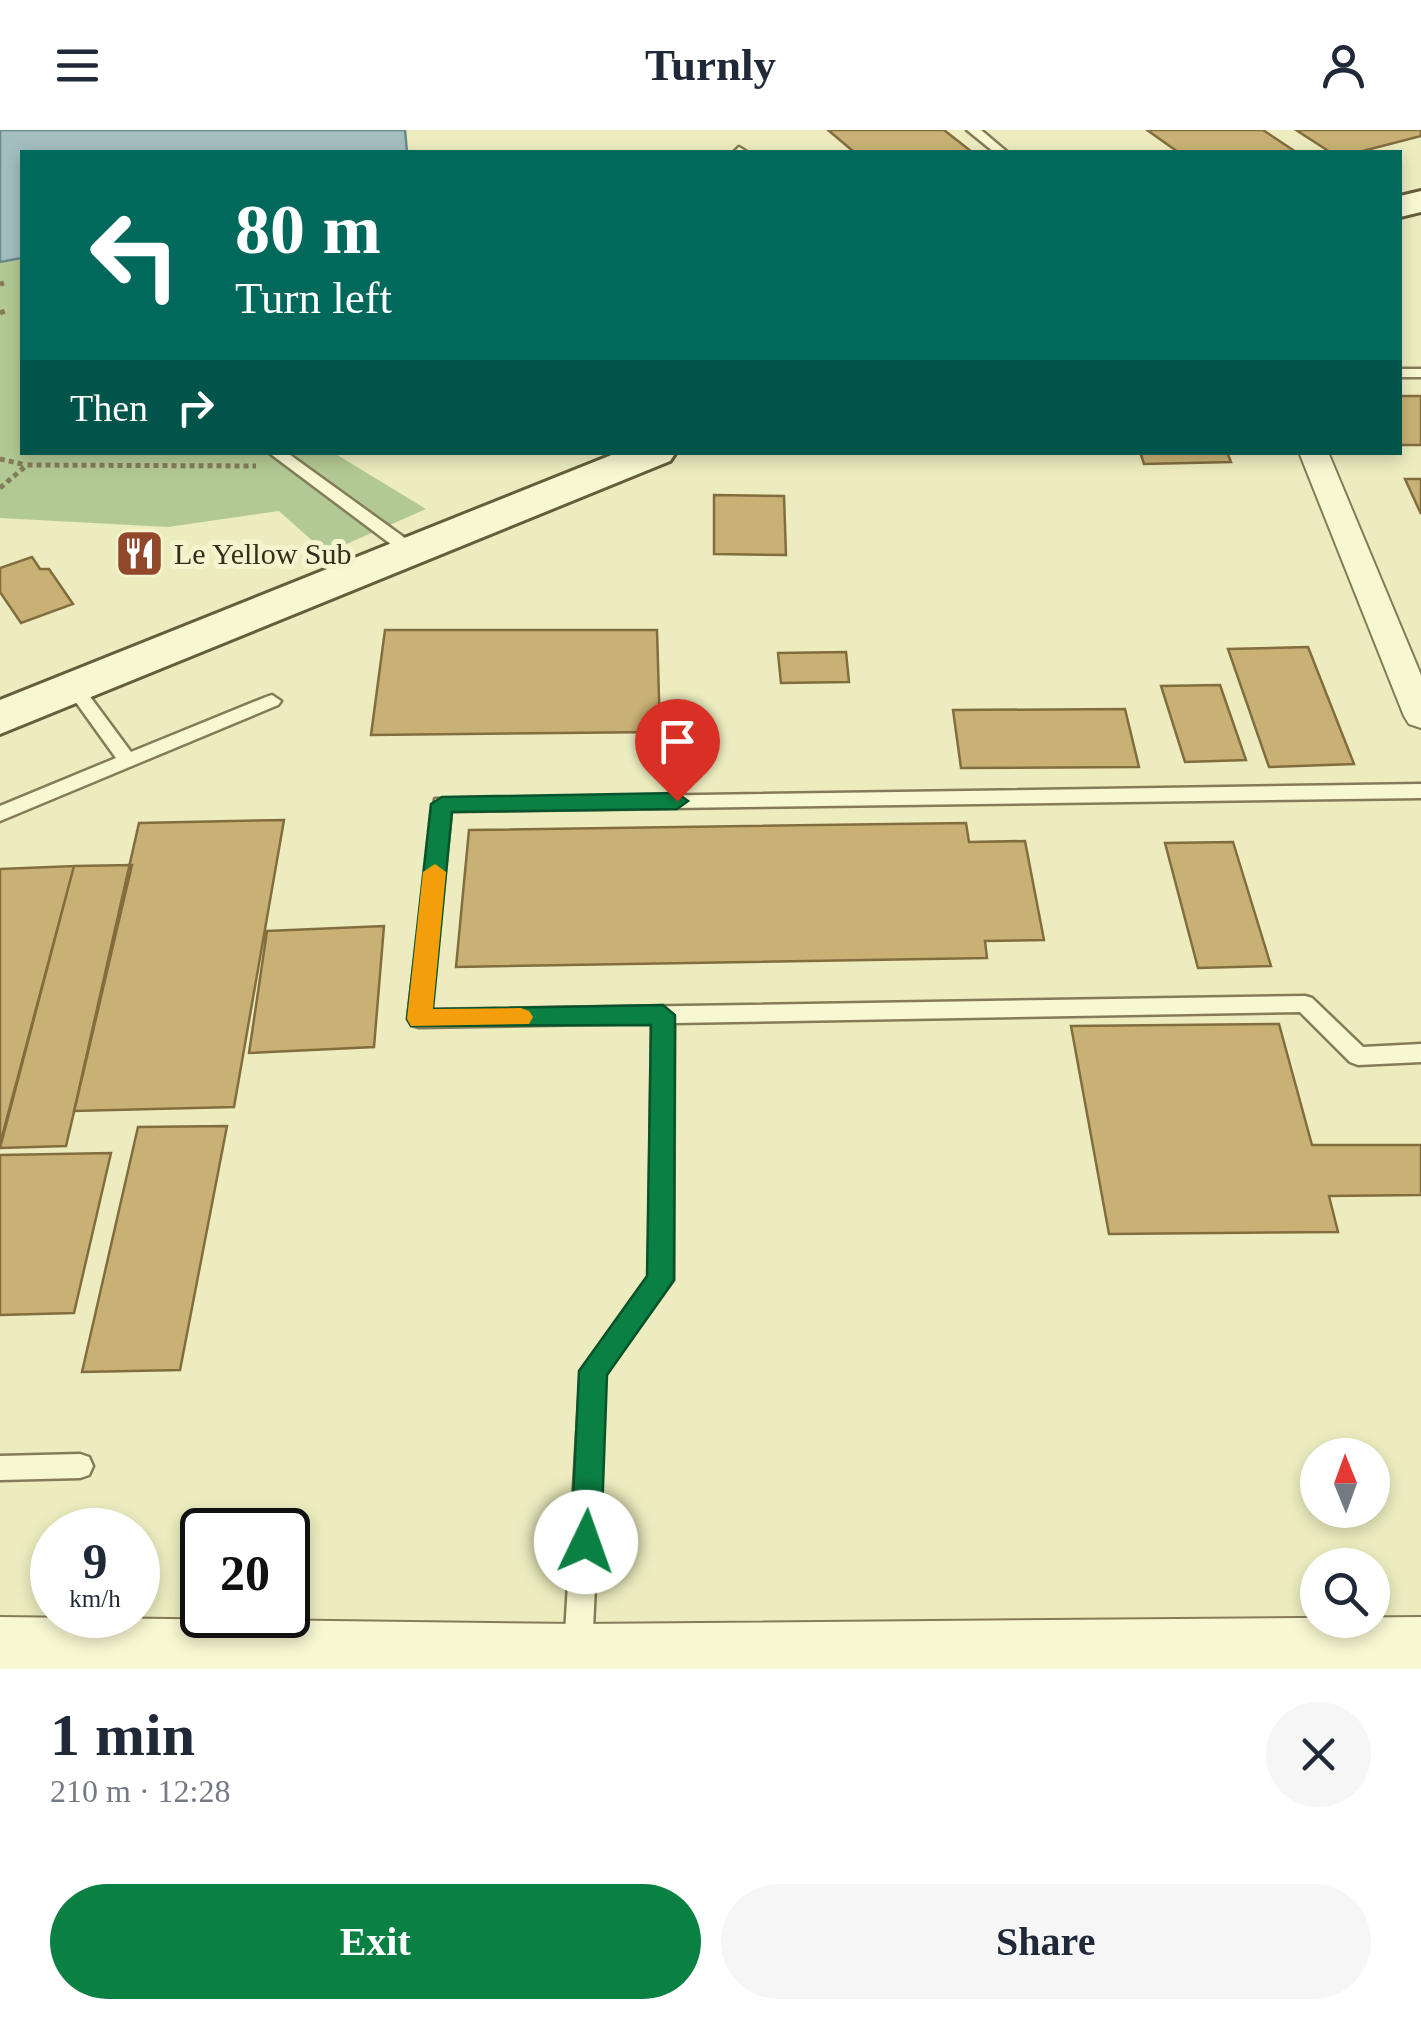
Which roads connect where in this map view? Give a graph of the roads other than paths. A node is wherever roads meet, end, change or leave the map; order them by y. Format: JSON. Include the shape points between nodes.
{"nodes":[{"id":1,"x":972,"y":130,"type":"edge"},
{"id":2,"x":998,"y":150,"type":"edge"},
{"id":3,"x":279,"y":455,"type":"edge"},
{"id":4,"x":648,"y":455,"type":"edge"},
{"id":5,"x":1315,"y":455,"type":"edge"},
{"id":6,"x":410,"y":550,"type":"junction"},
{"id":7,"x":74,"y":688,"type":"junction"},
{"id":8,"x":272,"y":701,"type":"dead end"},
{"id":9,"x":1421,"y":716,"type":"edge"},
{"id":10,"x":0,"y":718,"type":"edge"},
{"id":11,"x":128,"y":761,"type":"junction"},
{"id":12,"x":1421,"y":791,"type":"edge"},
{"id":13,"x":0,"y":814,"type":"edge"},
{"id":14,"x":663,"y":1015,"type":"junction"},
{"id":15,"x":1421,"y":1053,"type":"edge"},
{"id":16,"x":80,"y":1466,"type":"dead end"},
{"id":17,"x":0,"y":1468,"type":"edge"},
{"id":18,"x":0,"y":1643,"type":"edge"},
{"id":19,"x":1421,"y":1643,"type":"edge"},
{"id":20,"x":578,"y":1650,"type":"junction"}],
"edges":[{"from":1,"to":2,"type":"lane"},
{"from":3,"to":6,"type":"lane"},
{"from":4,"to":6,"type":"main road"},
{"from":5,"to":9,"type":"street"},
{"from":6,"to":7,"type":"main road"},
{"from":7,"to":10,"type":"main road"},
{"from":7,"to":11,"type":"lane"},
{"from":8,"to":11,"type":"lane"},
{"from":11,"to":13,"type":"lane"},
{"from":12,"to":14,"type":"lane","via":[[442,804],[420,1019]]},
{"from":14,"to":15,"type":"lane","via":[[1305,1004],[1358,1056]]},
{"from":14,"to":20,"type":"lane","via":[[661,1280],[593,1371]]},
{"from":16,"to":17,"type":"lane"},
{"from":18,"to":20,"type":"street"},
{"from":19,"to":20,"type":"street"}]}
